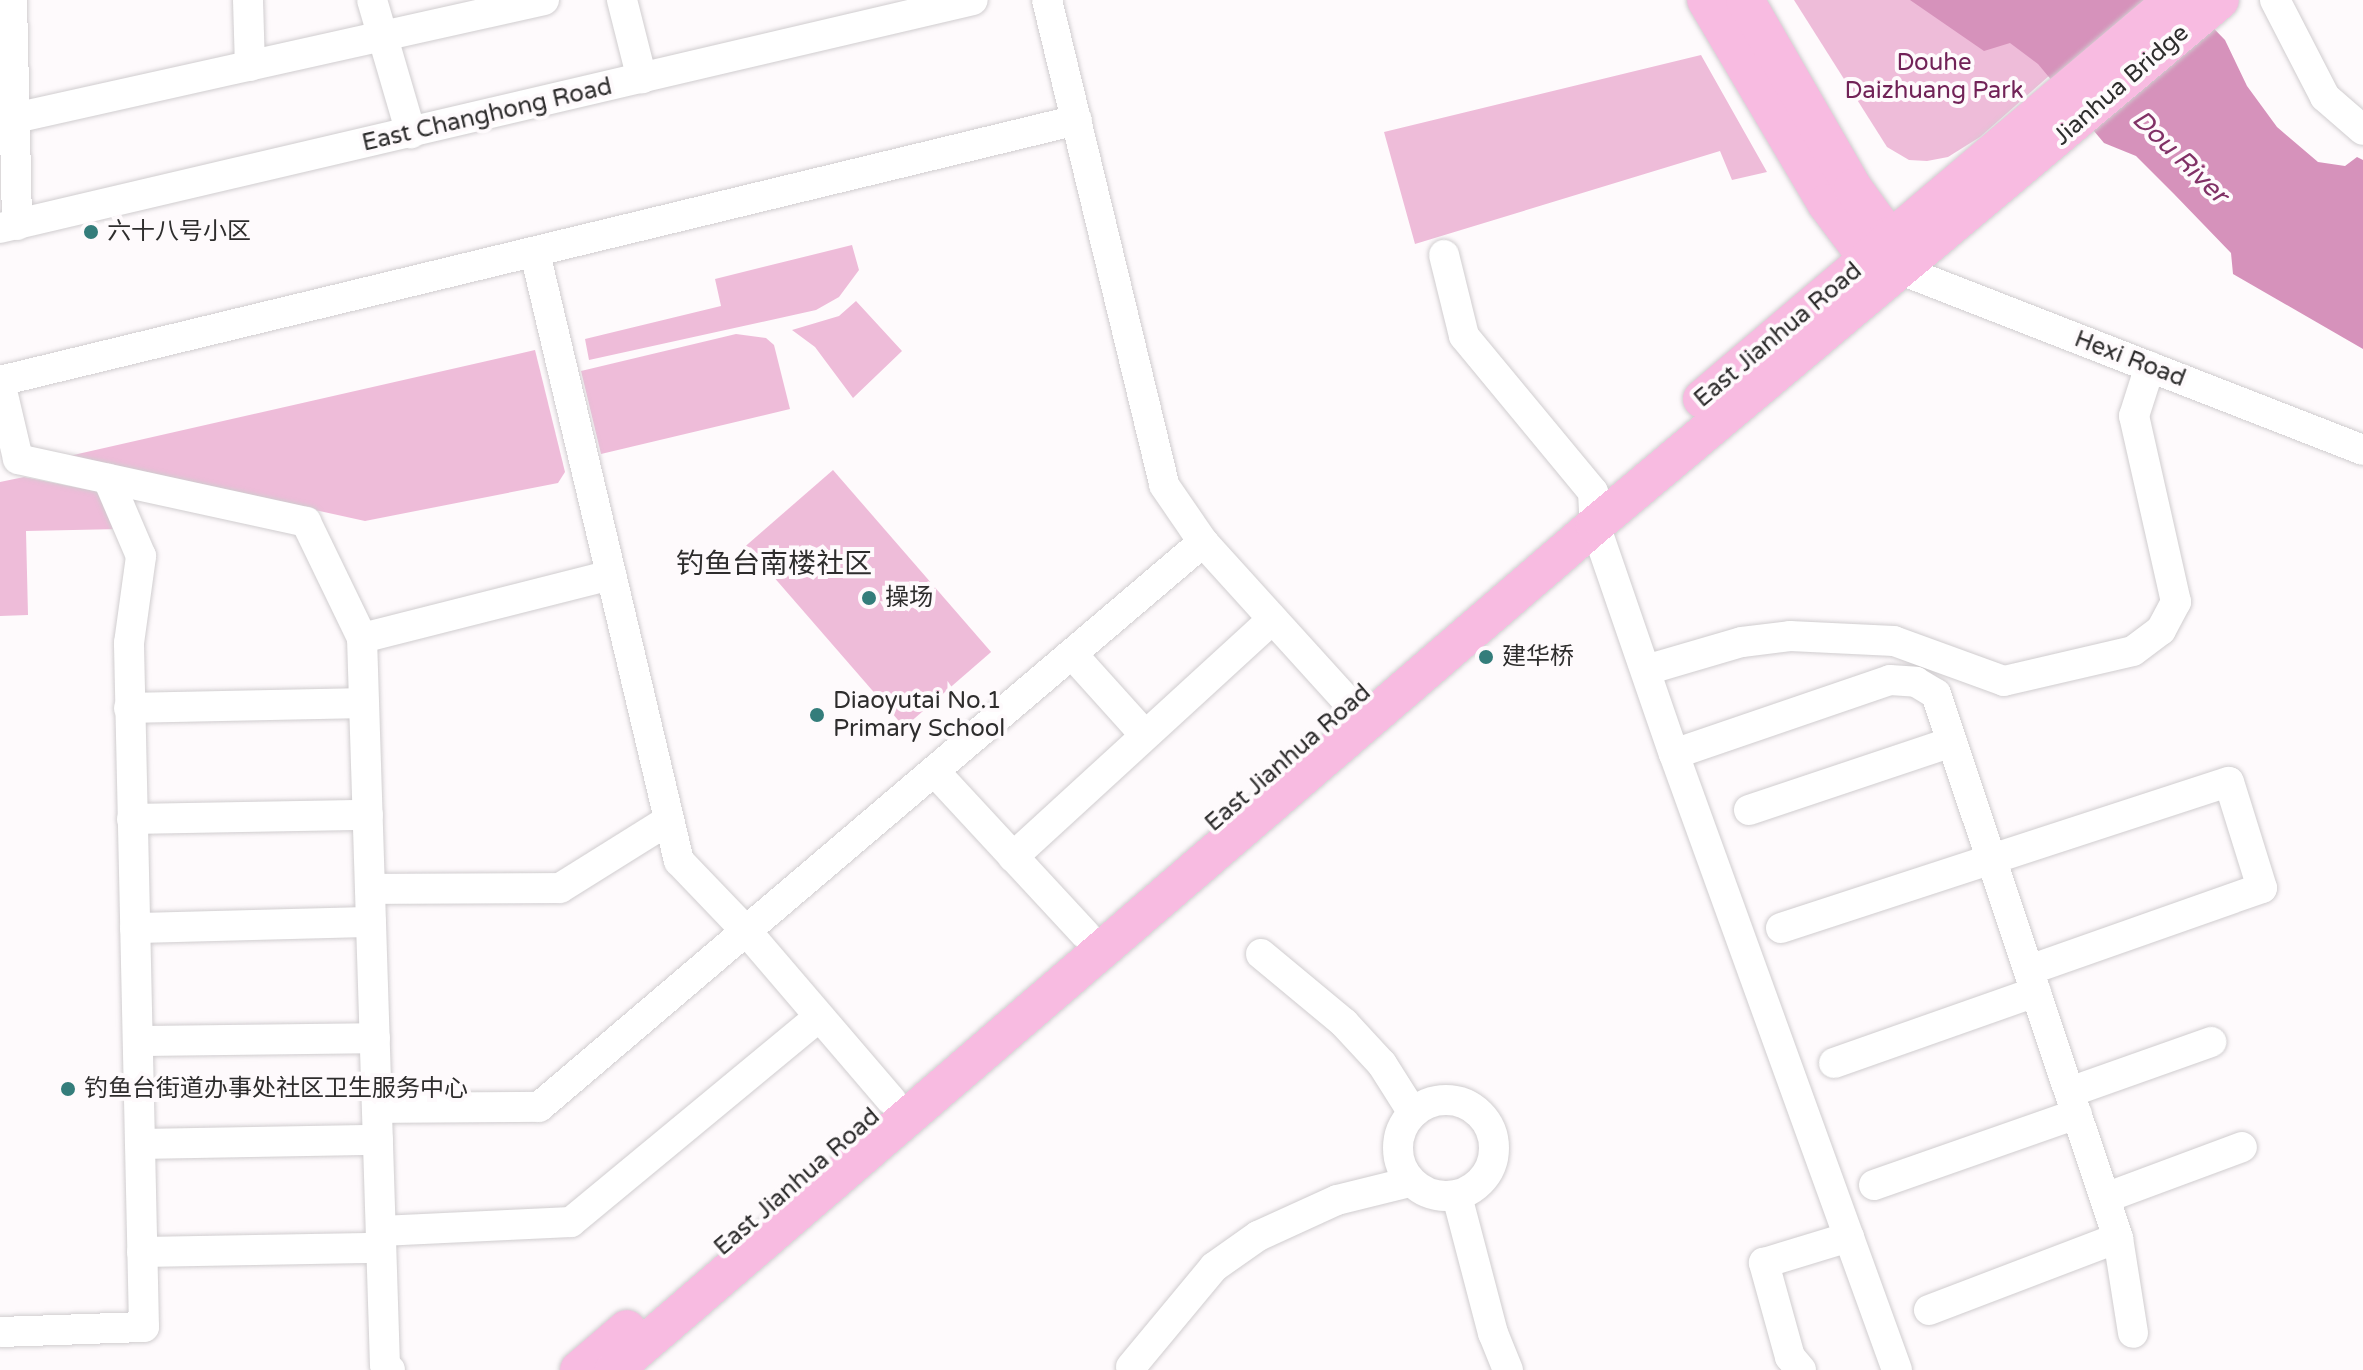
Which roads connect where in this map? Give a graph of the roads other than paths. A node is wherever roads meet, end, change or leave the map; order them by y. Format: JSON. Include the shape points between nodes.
{"nodes":[{"id":1,"x":248,"y":0,"type":"edge"},
{"id":2,"x":372,"y":0,"type":"edge"},
{"id":3,"x":544,"y":0,"type":"edge"},
{"id":4,"x":622,"y":0,"type":"edge"},
{"id":5,"x":973,"y":0,"type":"edge"},
{"id":6,"x":1047,"y":0,"type":"edge"},
{"id":7,"x":1706,"y":0,"type":"edge"},
{"id":8,"x":1745,"y":0,"type":"edge"},
{"id":9,"x":2173,"y":0,"type":"edge"},
{"id":10,"x":2220,"y":0,"type":"edge"},
{"id":11,"x":2275,"y":0,"type":"edge"},
{"id":12,"x":8,"y":11,"type":"edge"},
{"id":13,"x":380,"y":37,"type":"junction"},
{"id":14,"x":250,"y":66,"type":"junction"},
{"id":15,"x":642,"y":79,"type":"junction"},
{"id":16,"x":1077,"y":120,"type":"junction"},
{"id":17,"x":10,"y":123,"type":"edge"},
{"id":18,"x":2363,"y":130,"type":"edge"},
{"id":19,"x":411,"y":133,"type":"junction"},
{"id":20,"x":2010,"y":159,"type":"junction"},
{"id":21,"x":8,"y":226,"type":"edge"},
{"id":22,"x":535,"y":253,"type":"junction"},
{"id":23,"x":1444,"y":255,"type":"dead end"},
{"id":24,"x":1884,"y":255,"type":"junction"},
{"id":25,"x":2150,"y":366,"type":"junction"},
{"id":26,"x":0,"y":381,"type":"edge"},
{"id":27,"x":2363,"y":450,"type":"edge"},
{"id":28,"x":108,"y":479,"type":"junction"},
{"id":29,"x":1594,"y":509,"type":"junction"},
{"id":30,"x":1203,"y":542,"type":"junction"},
{"id":31,"x":611,"y":575,"type":"junction"},
{"id":32,"x":1273,"y":619,"type":"junction"},
{"id":33,"x":362,"y":638,"type":"junction"},
{"id":34,"x":1072,"y":654,"type":"junction"},
{"id":35,"x":1646,"y":670,"type":"junction"},
{"id":36,"x":364,"y":703,"type":"junction"},
{"id":37,"x":1351,"y":705,"type":"junction"},
{"id":38,"x":129,"y":708,"type":"junction"},
{"id":39,"x":1145,"y":735,"type":"junction"},
{"id":40,"x":1952,"y":742,"type":"junction"},
{"id":41,"x":1674,"y":754,"type":"junction"},
{"id":42,"x":935,"y":772,"type":"junction"},
{"id":43,"x":1749,"y":810,"type":"dead end"},
{"id":44,"x":368,"y":815,"type":"junction"},
{"id":45,"x":132,"y":819,"type":"junction"},
{"id":46,"x":669,"y":820,"type":"junction"},
{"id":47,"x":1013,"y":857,"type":"junction"},
{"id":48,"x":1991,"y":857,"type":"junction"},
{"id":49,"x":370,"y":889,"type":"junction"},
{"id":50,"x":371,"y":922,"type":"junction"},
{"id":51,"x":135,"y":928,"type":"junction"},
{"id":52,"x":1781,"y":928,"type":"dead end"},
{"id":53,"x":748,"y":933,"type":"junction"},
{"id":54,"x":1085,"y":934,"type":"junction"},
{"id":55,"x":1261,"y":954,"type":"dead end"},
{"id":56,"x":2033,"y":981,"type":"junction"},
{"id":57,"x":818,"y":1018,"type":"junction"},
{"id":58,"x":375,"y":1038,"type":"junction"},
{"id":59,"x":139,"y":1041,"type":"junction"},
{"id":60,"x":2211,"y":1042,"type":"dead end"},
{"id":61,"x":1834,"y":1063,"type":"dead end"},
{"id":62,"x":891,"y":1100,"type":"junction"},
{"id":63,"x":2074,"y":1103,"type":"junction"},
{"id":64,"x":377,"y":1108,"type":"junction"},
{"id":65,"x":1413,"y":1113,"type":"junction"},
{"id":66,"x":378,"y":1140,"type":"junction"},
{"id":67,"x":140,"y":1144,"type":"junction"},
{"id":68,"x":2242,"y":1147,"type":"dead end"},
{"id":69,"x":1410,"y":1182,"type":"junction"},
{"id":70,"x":1874,"y":1185,"type":"dead end"},
{"id":71,"x":1457,"y":1196,"type":"junction"},
{"id":72,"x":2105,"y":1198,"type":"junction"},
{"id":73,"x":1849,"y":1237,"type":"junction"},
{"id":74,"x":2118,"y":1238,"type":"junction"},
{"id":75,"x":381,"y":1239,"type":"junction"},
{"id":76,"x":142,"y":1252,"type":"junction"},
{"id":77,"x":1929,"y":1310,"type":"dead end"},
{"id":78,"x":0,"y":1332,"type":"edge"},
{"id":79,"x":2133,"y":1333,"type":"dead end"},
{"id":80,"x":1131,"y":1367,"type":"dead end"},
{"id":81,"x":390,"y":1370,"type":"edge"},
{"id":82,"x":579,"y":1370,"type":"edge"},
{"id":83,"x":614,"y":1370,"type":"edge"},
{"id":84,"x":1508,"y":1370,"type":"edge"},
{"id":85,"x":1801,"y":1370,"type":"edge"},
{"id":86,"x":1897,"y":1370,"type":"edge"}],
"edges":[{"from":1,"to":14,"type":"street"},
{"from":2,"to":13,"type":"street"},
{"from":3,"to":13,"type":"street"},
{"from":4,"to":15,"type":"street"},
{"from":5,"to":15,"type":"street","name":"East Changhong Road"},
{"from":6,"to":16,"type":"street"},
{"from":7,"to":24,"type":"main road","via":[[1826,203]]},
{"from":8,"to":24,"type":"main road","via":[[1853,188]]},
{"from":9,"to":20,"type":"main road","name":"Jianhua Bridge"},
{"from":10,"to":20,"type":"main road","name":"Jianhua Bridge"},
{"from":11,"to":18,"type":"street","via":[[2325,97]]},
{"from":12,"to":17,"type":"street"},
{"from":13,"to":14,"type":"street"},
{"from":13,"to":19,"type":"street"},
{"from":14,"to":17,"type":"street"},
{"from":15,"to":19,"type":"street","name":"East Changhong Road"},
{"from":16,"to":22,"type":"street"},
{"from":16,"to":30,"type":"street","via":[[1158,465],[1164,485]]},
{"from":17,"to":21,"type":"street"},
{"from":19,"to":21,"type":"street","name":"East Changhong Road"},
{"from":20,"to":24,"type":"main road","name":"East Jianhua Road"},
{"from":22,"to":26,"type":"street"},
{"from":22,"to":31,"type":"street"},
{"from":23,"to":29,"type":"street","via":[[1464,336]]},
{"from":24,"to":25,"type":"street","name":"Hexi Road"},
{"from":24,"to":29,"type":"main road","name":"East Jianhua Road"},
{"from":25,"to":27,"type":"street","name":"Hexi Road"},
{"from":25,"to":35,"type":"street","via":[[2134,416],[2176,602],[2161,630],[2133,651],[2004,681],[1894,641],[1790,636],[1742,642]]},
{"from":26,"to":28,"type":"street","via":[[18,459]]},
{"from":28,"to":33,"type":"street","via":[[306,522]]},
{"from":28,"to":38,"type":"street","via":[[141,556],[129,643]]},
{"from":29,"to":35,"type":"street"},
{"from":29,"to":37,"type":"main road","name":"East Jianhua Road"},
{"from":29,"to":83,"type":"main road","name":"East Jianhua Road"},
{"from":30,"to":32,"type":"street"},
{"from":30,"to":34,"type":"street"},
{"from":31,"to":33,"type":"street"},
{"from":31,"to":46,"type":"street"},
{"from":32,"to":37,"type":"street"},
{"from":32,"to":39,"type":"street"},
{"from":33,"to":36,"type":"street"},
{"from":34,"to":39,"type":"street"},
{"from":34,"to":42,"type":"street"},
{"from":35,"to":41,"type":"street"},
{"from":36,"to":38,"type":"street"},
{"from":36,"to":44,"type":"street"},
{"from":37,"to":54,"type":"main road","name":"East Jianhua Road"},
{"from":38,"to":45,"type":"street"},
{"from":39,"to":47,"type":"street"},
{"from":40,"to":41,"type":"street","via":[[1936,694],[1916,682],[1890,680]]},
{"from":40,"to":43,"type":"street"},
{"from":40,"to":48,"type":"street"},
{"from":41,"to":73,"type":"street"},
{"from":42,"to":47,"type":"street"},
{"from":42,"to":53,"type":"street"},
{"from":44,"to":45,"type":"street"},
{"from":44,"to":49,"type":"street"},
{"from":45,"to":51,"type":"street"},
{"from":46,"to":49,"type":"street","via":[[560,888]]},
{"from":46,"to":53,"type":"street","via":[[679,861]]},
{"from":47,"to":54,"type":"street"},
{"from":48,"to":52,"type":"street"},
{"from":48,"to":56,"type":"street"},
{"from":48,"to":56,"type":"street","via":[[2229,782],[2262,888]]},
{"from":49,"to":50,"type":"street"},
{"from":50,"to":51,"type":"street"},
{"from":50,"to":58,"type":"street"},
{"from":51,"to":59,"type":"street"},
{"from":53,"to":57,"type":"street"},
{"from":53,"to":64,"type":"street","via":[[539,1107]]},
{"from":54,"to":62,"type":"main road","name":"East Jianhua Road"},
{"from":55,"to":65,"type":"street","via":[[1344,1023],[1382,1064]]},
{"from":56,"to":61,"type":"street"},
{"from":56,"to":63,"type":"street"},
{"from":57,"to":62,"type":"street"},
{"from":57,"to":75,"type":"street","via":[[571,1222]]},
{"from":58,"to":59,"type":"street"},
{"from":58,"to":64,"type":"street"},
{"from":59,"to":67,"type":"street"},
{"from":60,"to":63,"type":"street"},
{"from":62,"to":82,"type":"main road","name":"East Jianhua Road"},
{"from":63,"to":70,"type":"street"},
{"from":63,"to":72,"type":"street"},
{"from":64,"to":66,"type":"street"},
{"from":65,"to":69,"type":"street","via":[[1403,1125],[1397,1154]]},
{"from":65,"to":71,"type":"street","via":[[1426,1104],[1458,1101],[1473,1108],[1492,1133],[1492,1165],[1471,1190]]},
{"from":66,"to":67,"type":"street"},
{"from":66,"to":75,"type":"street"},
{"from":67,"to":76,"type":"street"},
{"from":68,"to":72,"type":"street"},
{"from":69,"to":71,"type":"street","via":[[1424,1192]]},
{"from":69,"to":80,"type":"street","via":[[1337,1200],[1258,1236],[1214,1267]]},
{"from":71,"to":84,"type":"street"},
{"from":72,"to":74,"type":"street"},
{"from":73,"to":85,"type":"street","via":[[1764,1263],[1790,1357]]},
{"from":73,"to":86,"type":"street"},
{"from":74,"to":77,"type":"street"},
{"from":74,"to":79,"type":"street"},
{"from":75,"to":76,"type":"street"},
{"from":75,"to":81,"type":"street","via":[[385,1365]]},
{"from":76,"to":78,"type":"street","via":[[144,1327]]}]}
